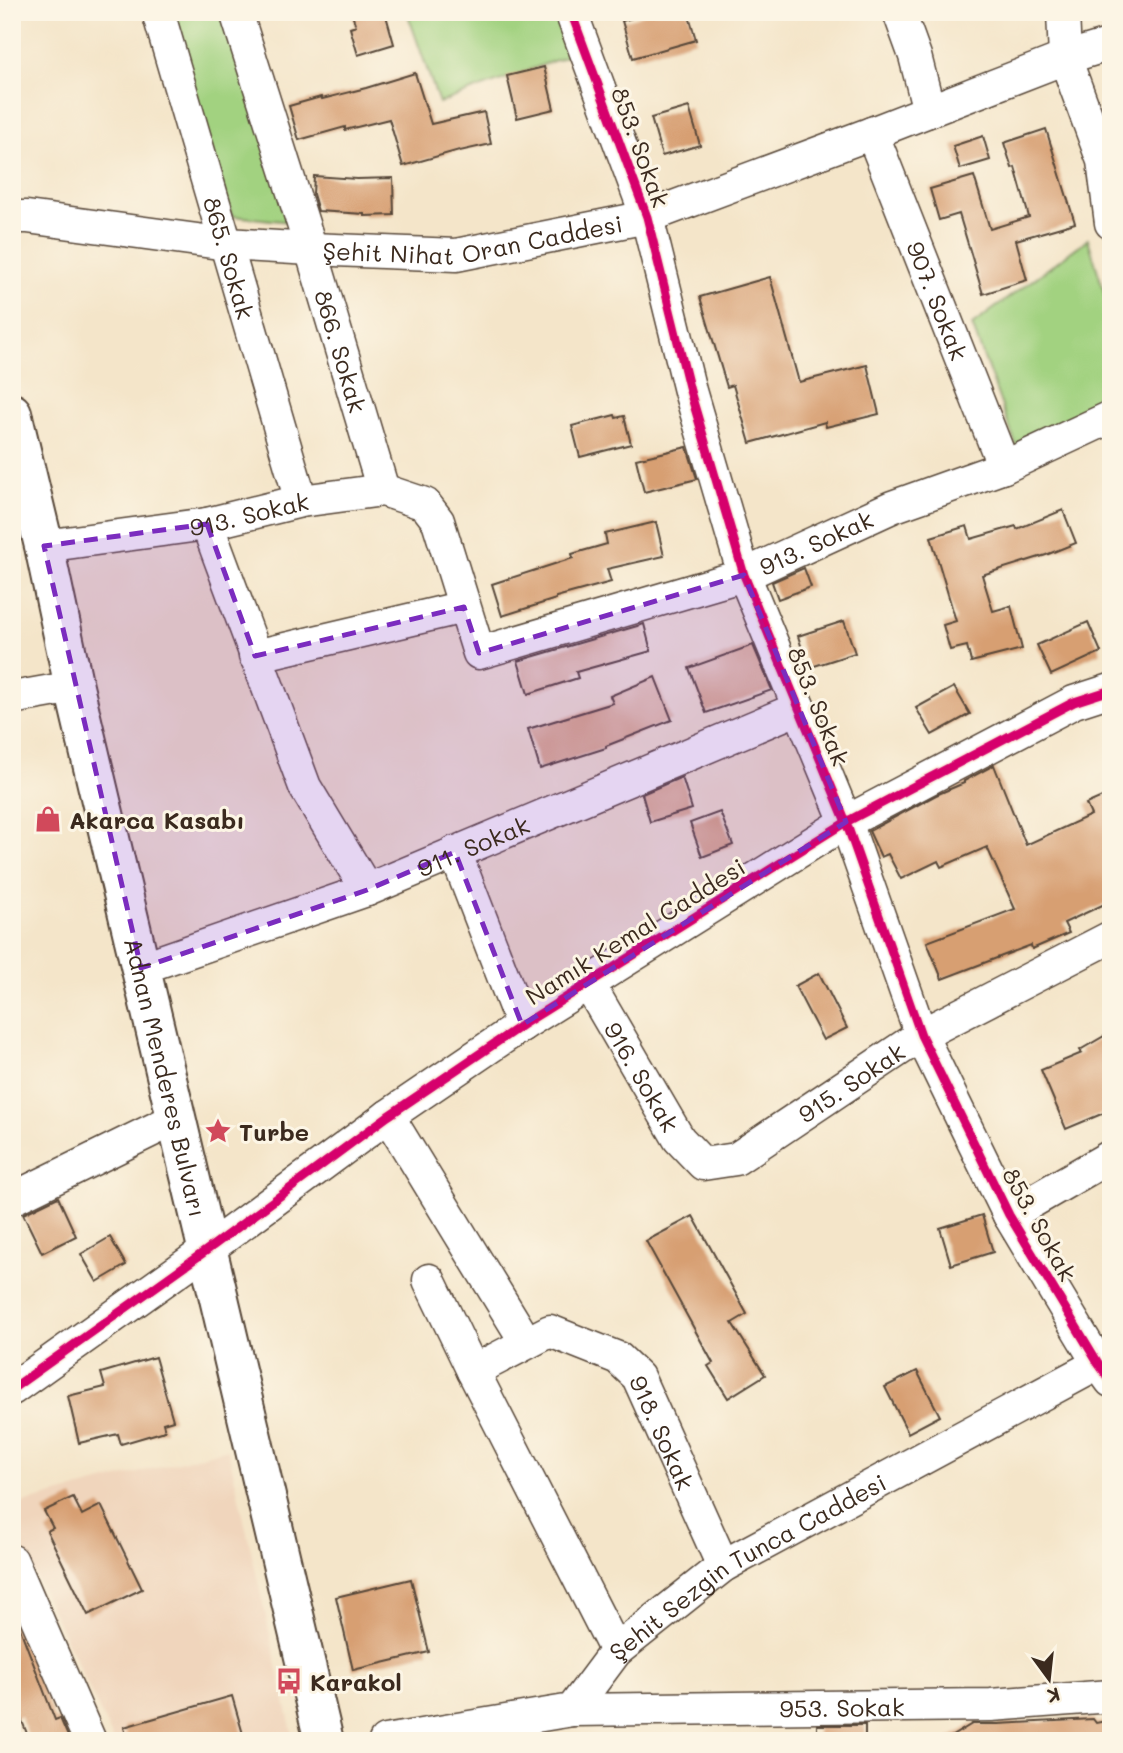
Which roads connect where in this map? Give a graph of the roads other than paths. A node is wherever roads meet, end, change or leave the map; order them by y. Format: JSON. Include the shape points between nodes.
{"nodes":[{"id":1,"x":158,"y":12,"type":"edge"},
{"id":2,"x":236,"y":12,"type":"edge"},
{"id":3,"x":571,"y":12,"type":"edge"},
{"id":4,"x":899,"y":12,"type":"edge"},
{"id":5,"x":1063,"y":12,"type":"edge"},
{"id":6,"x":1111,"y":44,"type":"edge"},
{"id":7,"x":1065,"y":58,"type":"junction"},
{"id":8,"x":929,"y":111,"type":"junction"},
{"id":9,"x":872,"y":133,"type":"junction"},
{"id":10,"x":12,"y":217,"type":"edge"},
{"id":11,"x":647,"y":217,"type":"junction"},
{"id":12,"x":1111,"y":223,"type":"edge"},
{"id":13,"x":227,"y":244,"type":"junction"},
{"id":14,"x":311,"y":249,"type":"junction"},
{"id":15,"x":12,"y":413,"type":"edge"},
{"id":16,"x":1111,"y":417,"type":"edge"},
{"id":17,"x":1004,"y":467,"type":"junction"},
{"id":18,"x":383,"y":490,"type":"junction"},
{"id":19,"x":301,"y":501,"type":"junction"},
{"id":20,"x":207,"y":524,"type":"junction"},
{"id":21,"x":44,"y":546,"type":"junction"},
{"id":22,"x":744,"y":575,"type":"junction"},
{"id":23,"x":464,"y":607,"type":"junction"},
{"id":24,"x":255,"y":656,"type":"junction"},
{"id":25,"x":74,"y":687,"type":"junction"},
{"id":26,"x":1111,"y":690,"type":"edge"},
{"id":27,"x":12,"y":698,"type":"edge"},
{"id":28,"x":799,"y":708,"type":"junction"},
{"id":29,"x":846,"y":822,"type":"junction"},
{"id":30,"x":455,"y":852,"type":"junction"},
{"id":31,"x":367,"y":890,"type":"junction"},
{"id":32,"x":1111,"y":937,"type":"edge"},
{"id":33,"x":141,"y":968,"type":"junction"},
{"id":34,"x":588,"y":984,"type":"junction"},
{"id":35,"x":522,"y":1025,"type":"junction"},
{"id":36,"x":921,"y":1035,"type":"junction"},
{"id":37,"x":388,"y":1116,"type":"junction"},
{"id":38,"x":175,"y":1119,"type":"junction"},
{"id":39,"x":1111,"y":1156,"type":"edge"},
{"id":40,"x":703,"y":1164,"type":"joint"},
{"id":41,"x":12,"y":1199,"type":"edge"},
{"id":42,"x":1009,"y":1215,"type":"junction"},
{"id":43,"x":207,"y":1250,"type":"junction"},
{"id":44,"x":429,"y":1280,"type":"dead end"},
{"id":45,"x":526,"y":1342,"type":"junction"},
{"id":46,"x":1106,"y":1367,"type":"edge"},
{"id":47,"x":473,"y":1371,"type":"junction"},
{"id":48,"x":12,"y":1389,"type":"edge"},
{"id":49,"x":12,"y":1561,"type":"edge"},
{"id":50,"x":723,"y":1566,"type":"junction"},
{"id":51,"x":20,"y":1598,"type":"edge"},
{"id":52,"x":616,"y":1651,"type":"junction"},
{"id":53,"x":1111,"y":1696,"type":"edge"},
{"id":54,"x":572,"y":1710,"type":"junction"},
{"id":55,"x":90,"y":1741,"type":"edge"},
{"id":56,"x":324,"y":1741,"type":"edge"},
{"id":57,"x":385,"y":1741,"type":"edge"}],
"edges":[{"from":1,"to":13,"type":"street","name":"865. Sokak"},
{"from":2,"to":14,"type":"street","name":"866. Sokak"},
{"from":3,"to":11,"type":"street","name":"853. Sokak"},
{"from":4,"to":8,"type":"street"},
{"from":5,"to":7,"type":"street"},
{"from":6,"to":7,"type":"street","name":"Şehit Nihat Oran Caddesi"},
{"from":7,"to":8,"type":"street","name":"Şehit Nihat Oran Caddesi"},
{"from":7,"to":12,"type":"street","via":[[1102,161]]},
{"from":8,"to":9,"type":"street","name":"Şehit Nihat Oran Caddesi"},
{"from":9,"to":11,"type":"street","name":"Şehit Nihat Oran Caddesi"},
{"from":9,"to":17,"type":"street","name":"907. Sokak"},
{"from":10,"to":13,"type":"street","name":"Şehit Nihat Oran Caddesi"},
{"from":11,"to":14,"type":"street","name":"Şehit Nihat Oran Caddesi","via":[[456,255]]},
{"from":11,"to":22,"type":"street","name":"853. Sokak","via":[[690,391]]},
{"from":13,"to":14,"type":"street","name":"Şehit Nihat Oran Caddesi"},
{"from":13,"to":19,"type":"street","name":"865. Sokak"},
{"from":14,"to":18,"type":"street","name":"866. Sokak"},
{"from":15,"to":21,"type":"main road","name":"Adnan Menderes Bulvarı"},
{"from":16,"to":17,"type":"street","name":"913. Sokak"},
{"from":17,"to":22,"type":"street","name":"913. Sokak","via":[[892,507]]},
{"from":18,"to":19,"type":"street","name":"913. Sokak"},
{"from":18,"to":23,"type":"street","name":"913. Sokak","via":[[425,504],[438,522]]},
{"from":19,"to":20,"type":"street","name":"913. Sokak"},
{"from":20,"to":21,"type":"street","name":"913. Sokak"},
{"from":20,"to":24,"type":"street"},
{"from":21,"to":25,"type":"main road","name":"Adnan Menderes Bulvarı"},
{"from":22,"to":23,"type":"street","name":"913. Sokak","via":[[480,653]]},
{"from":22,"to":28,"type":"street","name":"853. Sokak"},
{"from":23,"to":24,"type":"street"},
{"from":24,"to":31,"type":"street","via":[[305,787]]},
{"from":25,"to":27,"type":"street"},
{"from":25,"to":33,"type":"main road","name":"Adnan Menderes Bulvarı"},
{"from":26,"to":29,"type":"street","name":"Namık Kemal Caddesi","via":[[1074,702]]},
{"from":28,"to":29,"type":"street","name":"853. Sokak"},
{"from":28,"to":30,"type":"street","name":"911. Sokak"},
{"from":29,"to":34,"type":"street","name":"Namık Kemal Caddesi"},
{"from":29,"to":36,"type":"street","name":"853. Sokak"},
{"from":30,"to":31,"type":"street","name":"911. Sokak"},
{"from":30,"to":35,"type":"street"},
{"from":31,"to":33,"type":"street","name":"911. Sokak"},
{"from":32,"to":36,"type":"street","name":"915. Sokak"},
{"from":33,"to":38,"type":"main road","name":"Adnan Menderes Bulvarı"},
{"from":34,"to":35,"type":"street","name":"Namık Kemal Caddesi"},
{"from":34,"to":40,"type":"street","name":"916. Sokak","via":[[679,1139]]},
{"from":35,"to":37,"type":"street","name":"Namık Kemal Caddesi"},
{"from":36,"to":40,"type":"street","name":"915. Sokak","via":[[736,1159]]},
{"from":36,"to":42,"type":"street","name":"853. Sokak"},
{"from":37,"to":43,"type":"street","name":"Namık Kemal Caddesi"},
{"from":37,"to":45,"type":"street"},
{"from":38,"to":41,"type":"street"},
{"from":38,"to":43,"type":"main road","name":"Adnan Menderes Bulvarı"},
{"from":39,"to":42,"type":"street"},
{"from":42,"to":46,"type":"street","name":"853. Sokak"},
{"from":43,"to":48,"type":"street","name":"Namık Kemal Caddesi"},
{"from":43,"to":56,"type":"main road","name":"Adnan Menderes Bulvarı"},
{"from":44,"to":47,"type":"street"},
{"from":45,"to":47,"type":"street","name":"918. Sokak"},
{"from":45,"to":50,"type":"street","name":"918. Sokak","via":[[550,1331],[618,1359],[638,1377]]},
{"from":46,"to":50,"type":"street","name":"Şehit Sezgin Tunca Caddesi"},
{"from":47,"to":52,"type":"street"},
{"from":49,"to":51,"type":"street"},
{"from":50,"to":52,"type":"street","name":"Şehit Sezgin Tunca Caddesi"},
{"from":51,"to":55,"type":"street"},
{"from":52,"to":54,"type":"street","name":"Şehit Sezgin Tunca Caddesi"},
{"from":53,"to":54,"type":"street","name":"953. Sokak","via":[[990,1705]]},
{"from":54,"to":57,"type":"street"}]}
